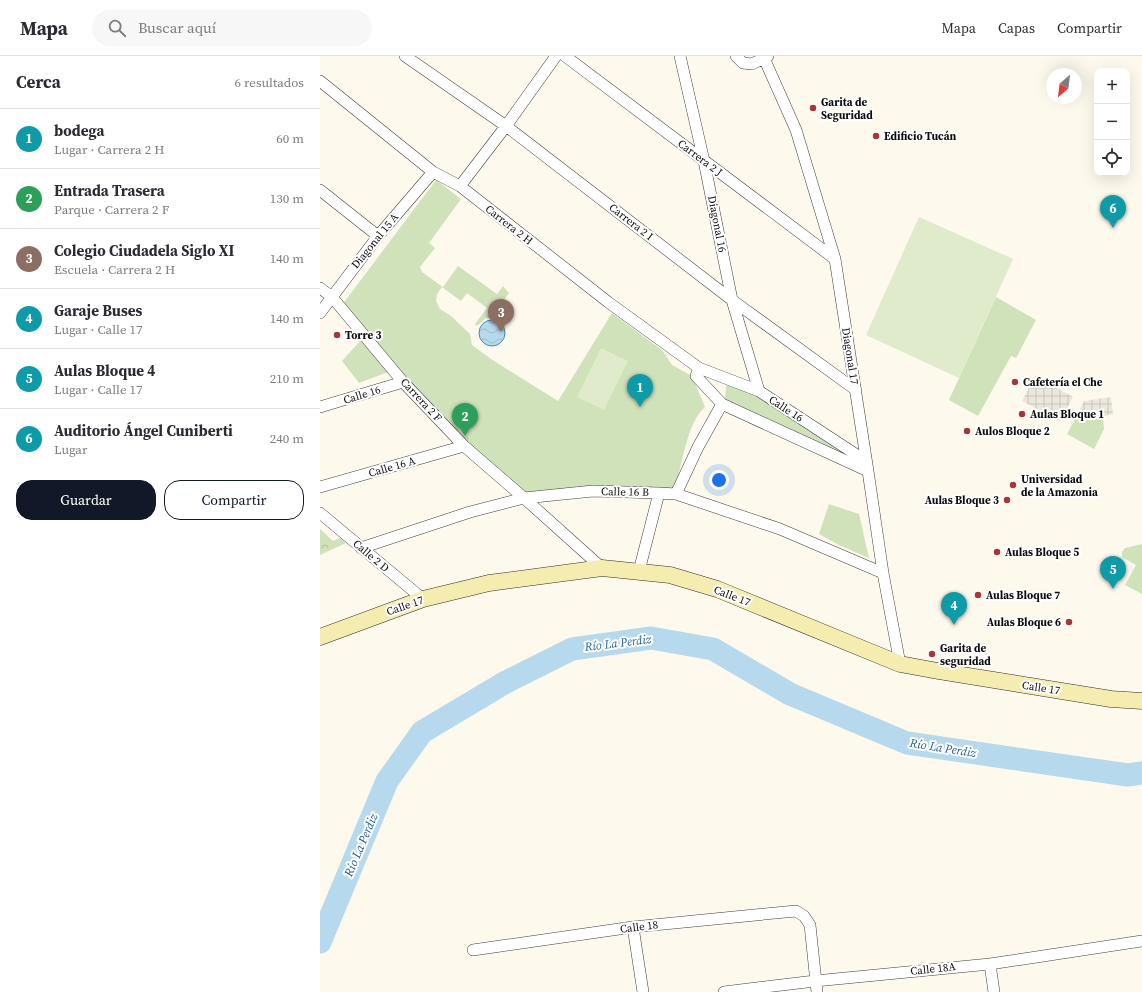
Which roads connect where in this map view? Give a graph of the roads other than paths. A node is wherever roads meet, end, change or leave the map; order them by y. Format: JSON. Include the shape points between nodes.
{"nodes":[{"id":1,"x":405,"y":56,"type":"edge"},
{"id":2,"x":556,"y":56,"type":"edge"},
{"id":3,"x":565,"y":56,"type":"edge"},
{"id":4,"x":680,"y":56,"type":"edge"},
{"id":5,"x":736,"y":56,"type":"edge"},
{"id":6,"x":765,"y":57,"type":"edge"},
{"id":7,"x":320,"y":81,"type":"edge"},
{"id":8,"x":506,"y":126,"type":"junction"},
{"id":9,"x":704,"y":161,"type":"junction"},
{"id":10,"x":433,"y":172,"type":"junction"},
{"id":11,"x":460,"y":186,"type":"junction"},
{"id":12,"x":320,"y":190,"type":"edge"},
{"id":13,"x":378,"y":236,"type":"junction"},
{"id":14,"x":835,"y":259,"type":"junction"},
{"id":15,"x":320,"y":288,"type":"edge"},
{"id":16,"x":332,"y":297,"type":"junction"},
{"id":17,"x":732,"y":300,"type":"junction"},
{"id":18,"x":320,"y":313,"type":"edge"},
{"id":19,"x":700,"y":368,"type":"junction"},
{"id":20,"x":403,"y":382,"type":"junction"},
{"id":21,"x":856,"y":390,"type":"junction"},
{"id":22,"x":759,"y":391,"type":"junction"},
{"id":23,"x":722,"y":404,"type":"junction"},
{"id":24,"x":320,"y":407,"type":"edge"},
{"id":25,"x":464,"y":446,"type":"junction"},
{"id":26,"x":867,"y":466,"type":"junction"},
{"id":27,"x":320,"y":487,"type":"edge"},
{"id":28,"x":659,"y":493,"type":"junction"},
{"id":29,"x":676,"y":494,"type":"junction"},
{"id":30,"x":524,"y":498,"type":"junction"},
{"id":31,"x":320,"y":513,"type":"edge"},
{"id":32,"x":361,"y":548,"type":"junction"},
{"id":33,"x":602,"y":568,"type":"junction"},
{"id":34,"x":639,"y":571,"type":"junction"},
{"id":35,"x":883,"y":573,"type":"junction"},
{"id":36,"x":423,"y":600,"type":"junction"},
{"id":37,"x":320,"y":637,"type":"edge"},
{"id":38,"x":900,"y":664,"type":"junction"},
{"id":39,"x":1142,"y":701,"type":"edge"},
{"id":40,"x":633,"y":928,"type":"junction"},
{"id":41,"x":1142,"y":940,"type":"edge"},
{"id":42,"x":473,"y":950,"type":"dead end"},
{"id":43,"x":990,"y":964,"type":"junction"},
{"id":44,"x":815,"y":981,"type":"junction"},
{"id":45,"x":643,"y":992,"type":"edge"},
{"id":46,"x":724,"y":992,"type":"edge"},
{"id":47,"x":817,"y":992,"type":"edge"},
{"id":48,"x":994,"y":992,"type":"edge"}],
"edges":[{"from":1,"to":8,"type":"street","name":"Carrera 2 I"},
{"from":2,"to":8,"type":"street"},
{"from":3,"to":9,"type":"street","name":"Carrera 2 J"},
{"from":4,"to":9,"type":"street","name":"Diagonal 16"},
{"from":5,"to":6,"type":"street","via":[[743,63],[752,64]]},
{"from":6,"to":14,"type":"street","name":"Diagonal 17","via":[[796,130]]},
{"from":7,"to":10,"type":"street","name":"Carrera 2 H"},
{"from":8,"to":11,"type":"street"},
{"from":8,"to":17,"type":"street","name":"Carrera 2 I"},
{"from":9,"to":14,"type":"street","name":"Carrera 2 J"},
{"from":9,"to":17,"type":"street","name":"Diagonal 16"},
{"from":10,"to":11,"type":"street","name":"Carrera 2 H"},
{"from":10,"to":13,"type":"street","name":"Diagonal 15 A"},
{"from":11,"to":19,"type":"street","name":"Carrera 2 H","via":[[608,302]]},
{"from":12,"to":13,"type":"street"},
{"from":13,"to":16,"type":"street","name":"Diagonal 15 A"},
{"from":14,"to":21,"type":"street","name":"Diagonal 17"},
{"from":15,"to":16,"type":"street","name":"Carrera 2 F"},
{"from":16,"to":18,"type":"street","name":"Diagonal 15 A"},
{"from":16,"to":20,"type":"street","name":"Carrera 2 F"},
{"from":17,"to":21,"type":"street","name":"Carrera 2 I"},
{"from":17,"to":22,"type":"street","name":"Diagonal 16"},
{"from":19,"to":22,"type":"street","name":"Calle 16"},
{"from":19,"to":23,"type":"street","via":[[696,376]]},
{"from":20,"to":24,"type":"street","name":"Calle 16"},
{"from":20,"to":25,"type":"street","name":"Carrera 2 F"},
{"from":21,"to":26,"type":"street","name":"Diagonal 17"},
{"from":22,"to":26,"type":"street","name":"Calle 16"},
{"from":23,"to":26,"type":"street"},
{"from":23,"to":29,"type":"street"},
{"from":25,"to":27,"type":"street","name":"Calle 16 A"},
{"from":25,"to":30,"type":"street","name":"Carrera 2 F"},
{"from":26,"to":35,"type":"street","name":"Diagonal 17"},
{"from":28,"to":29,"type":"street","name":"Calle 16 B"},
{"from":28,"to":30,"type":"street","name":"Calle 16 B","via":[[593,491]]},
{"from":28,"to":34,"type":"street"},
{"from":29,"to":35,"type":"street","name":"Calle 16 B","via":[[780,529]]},
{"from":30,"to":32,"type":"street","name":"Calle 16 B","via":[[470,512]]},
{"from":30,"to":33,"type":"street","name":"Carrera 2 F"},
{"from":31,"to":32,"type":"street","name":"Calle 2 D"},
{"from":32,"to":36,"type":"street","name":"Calle 2 D"},
{"from":33,"to":34,"type":"main road","name":"Calle 17"},
{"from":33,"to":36,"type":"main road","name":"Calle 17","via":[[490,583]]},
{"from":34,"to":38,"type":"main road","name":"Calle 17","via":[[670,575],[717,589]]},
{"from":35,"to":38,"type":"street","name":"Diagonal 17"},
{"from":36,"to":37,"type":"main road","name":"Calle 17"},
{"from":38,"to":39,"type":"main road","name":"Calle 17","via":[[1111,699]]},
{"from":40,"to":42,"type":"street","name":"Calle 18"},
{"from":40,"to":44,"type":"street","name":"Calle 18","via":[[796,911],[804,916],[810,925]]},
{"from":40,"to":45,"type":"street"},
{"from":41,"to":43,"type":"street","name":"Calle 18A"},
{"from":43,"to":44,"type":"street","name":"Calle 18A"},
{"from":43,"to":48,"type":"street"},
{"from":44,"to":46,"type":"street","name":"Calle 18A"},
{"from":44,"to":47,"type":"street"}]}
